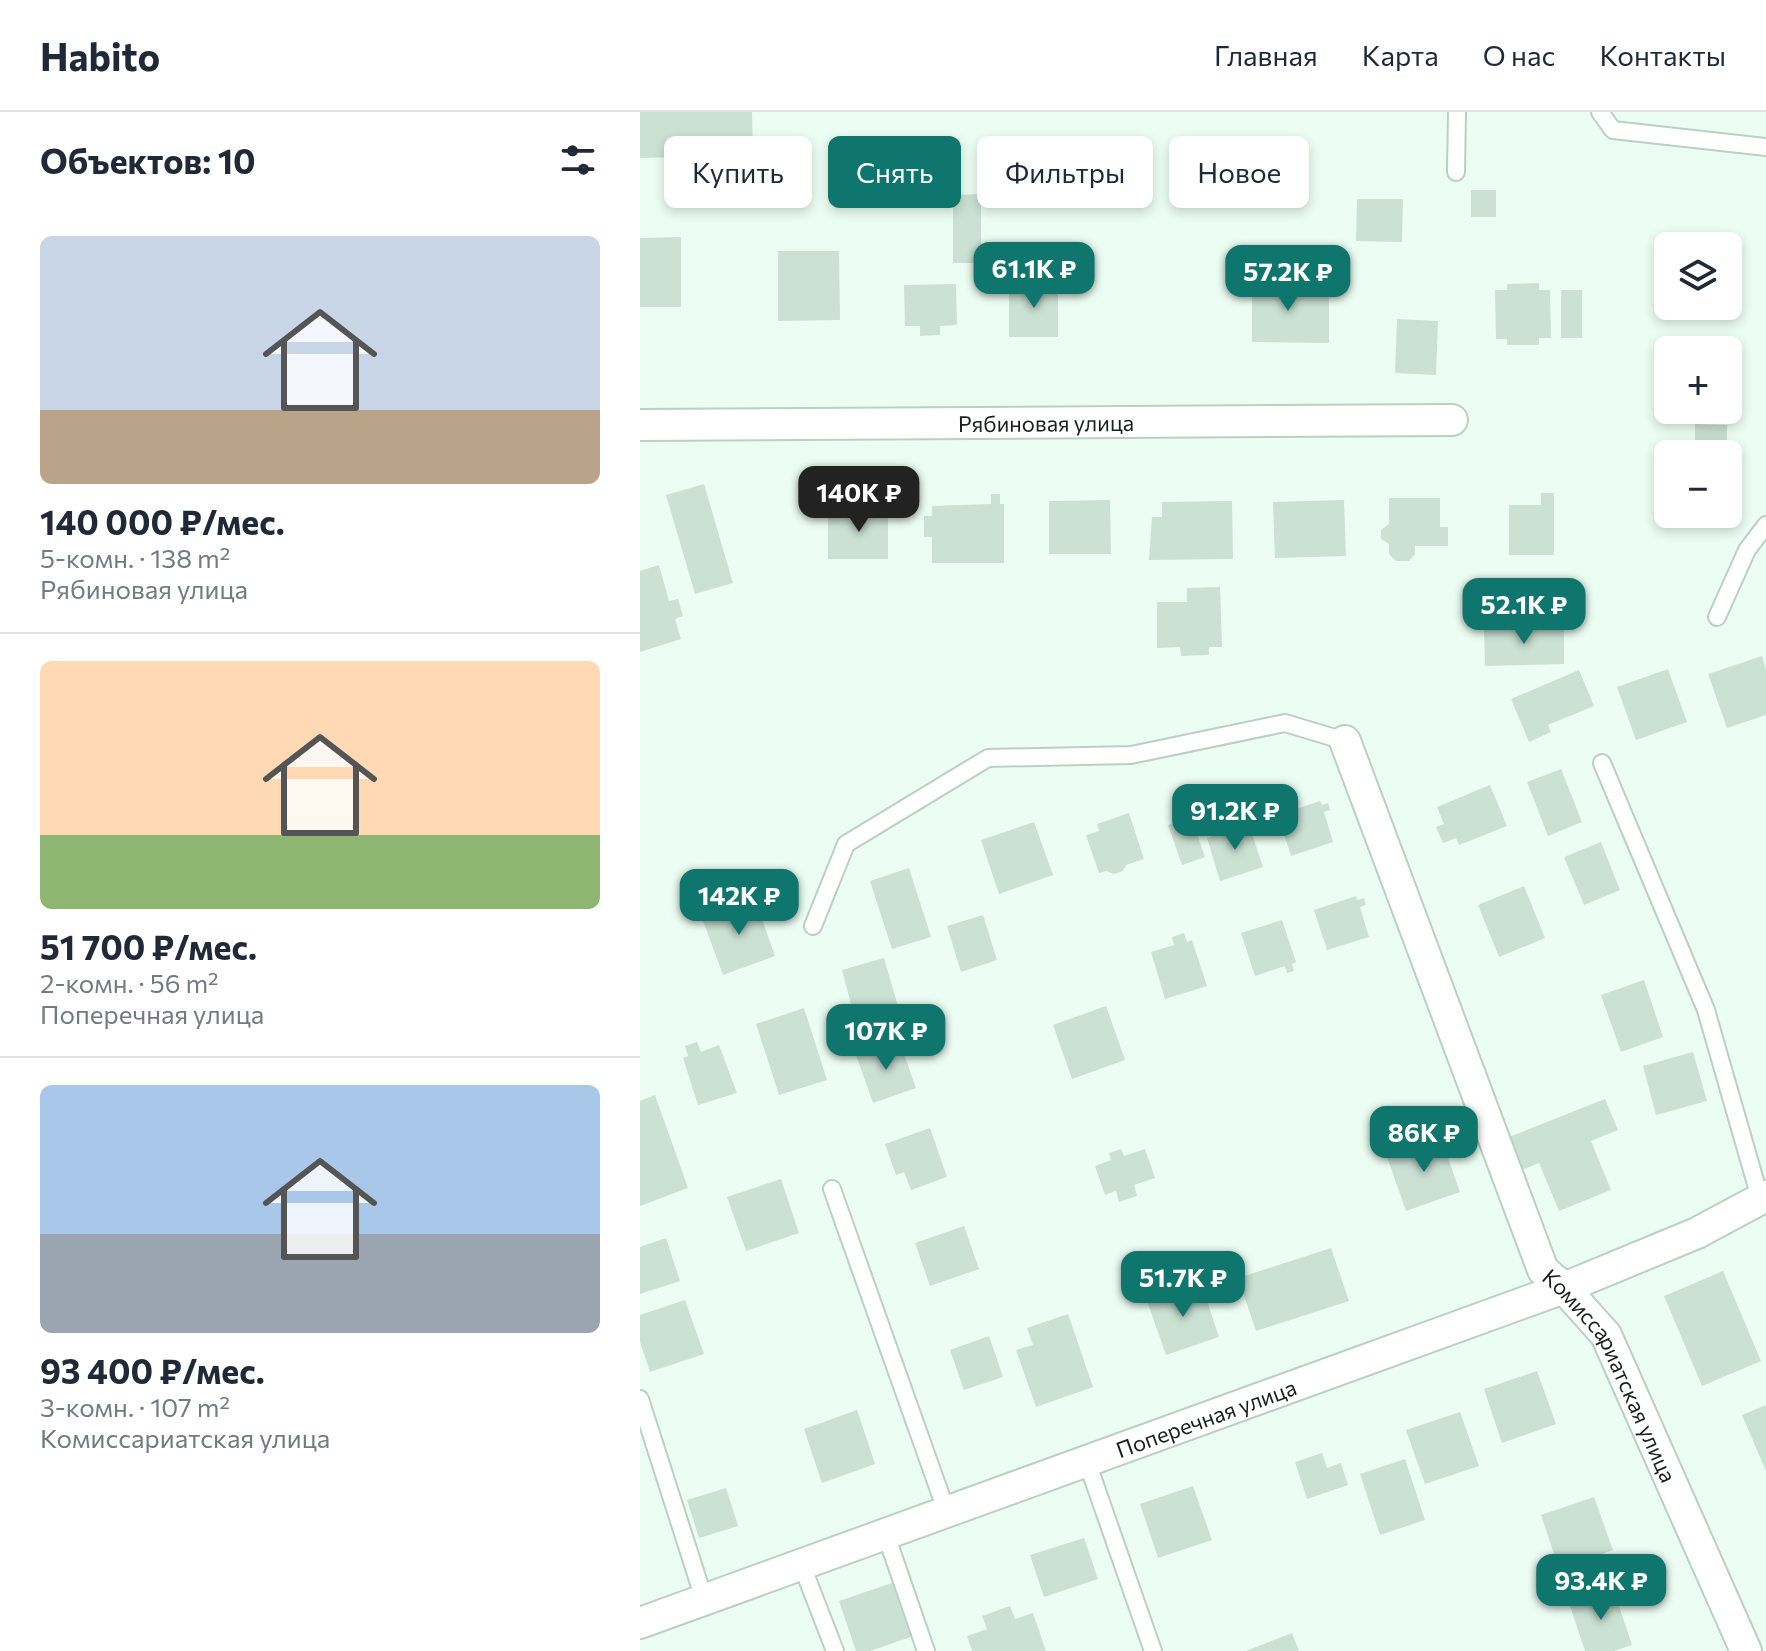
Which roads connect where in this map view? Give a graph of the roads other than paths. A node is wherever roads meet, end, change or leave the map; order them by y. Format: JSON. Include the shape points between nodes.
{"nodes":[{"id":1,"x":1457,"y":112,"type":"edge"},
{"id":2,"x":1600,"y":112,"type":"edge"},
{"id":3,"x":1766,"y":147,"type":"edge"},
{"id":4,"x":1456,"y":172,"type":"dead end"},
{"id":5,"x":1452,"y":420,"type":"dead end"},
{"id":6,"x":640,"y":425,"type":"edge"},
{"id":7,"x":1766,"y":525,"type":"edge"},
{"id":8,"x":1717,"y":617,"type":"dead end"},
{"id":9,"x":1345,"y":741,"type":"joint"},
{"id":10,"x":1602,"y":763,"type":"dead end"},
{"id":11,"x":813,"y":926,"type":"dead end"},
{"id":12,"x":832,"y":1189,"type":"dead end"},
{"id":13,"x":1763,"y":1197,"type":"edge"},
{"id":14,"x":1564,"y":1288,"type":"junction"},
{"id":15,"x":640,"y":1399,"type":"edge"},
{"id":16,"x":1086,"y":1459,"type":"junction"},
{"id":17,"x":946,"y":1510,"type":"junction"},
{"id":18,"x":885,"y":1532,"type":"junction"},
{"id":19,"x":801,"y":1563,"type":"junction"},
{"id":20,"x":704,"y":1599,"type":"junction"},
{"id":21,"x":640,"y":1623,"type":"edge"},
{"id":22,"x":835,"y":1651,"type":"edge"},
{"id":23,"x":926,"y":1651,"type":"edge"},
{"id":24,"x":1153,"y":1651,"type":"edge"},
{"id":25,"x":1746,"y":1651,"type":"edge"}],
"edges":[{"from":1,"to":4,"type":"lane"},
{"from":2,"to":3,"type":"lane","via":[[1613,130]]},
{"from":5,"to":6,"type":"street","name":"Рябиновая улица"},
{"from":7,"to":8,"type":"lane","via":[[1747,550]]},
{"from":9,"to":11,"type":"lane","via":[[1285,723],[1131,755],[988,758],[846,844]]},
{"from":9,"to":14,"type":"street","name":"Комиссариатская улица","via":[[1543,1270]]},
{"from":10,"to":13,"type":"lane","via":[[1706,1010]]},
{"from":12,"to":17,"type":"lane"},
{"from":13,"to":14,"type":"street","name":"Поперечная улица","via":[[1697,1233]]},
{"from":14,"to":16,"type":"street","name":"Поперечная улица"},
{"from":14,"to":25,"type":"street","name":"Комиссариатская улица","via":[[1606,1335]]},
{"from":15,"to":20,"type":"lane"},
{"from":16,"to":17,"type":"street","name":"Поперечная улица"},
{"from":16,"to":24,"type":"lane"},
{"from":17,"to":18,"type":"street","name":"Поперечная улица"},
{"from":18,"to":19,"type":"street","name":"Поперечная улица"},
{"from":18,"to":23,"type":"lane"},
{"from":19,"to":20,"type":"street","name":"Поперечная улица"},
{"from":19,"to":22,"type":"lane"},
{"from":20,"to":21,"type":"street","name":"Поперечная улица"}]}
